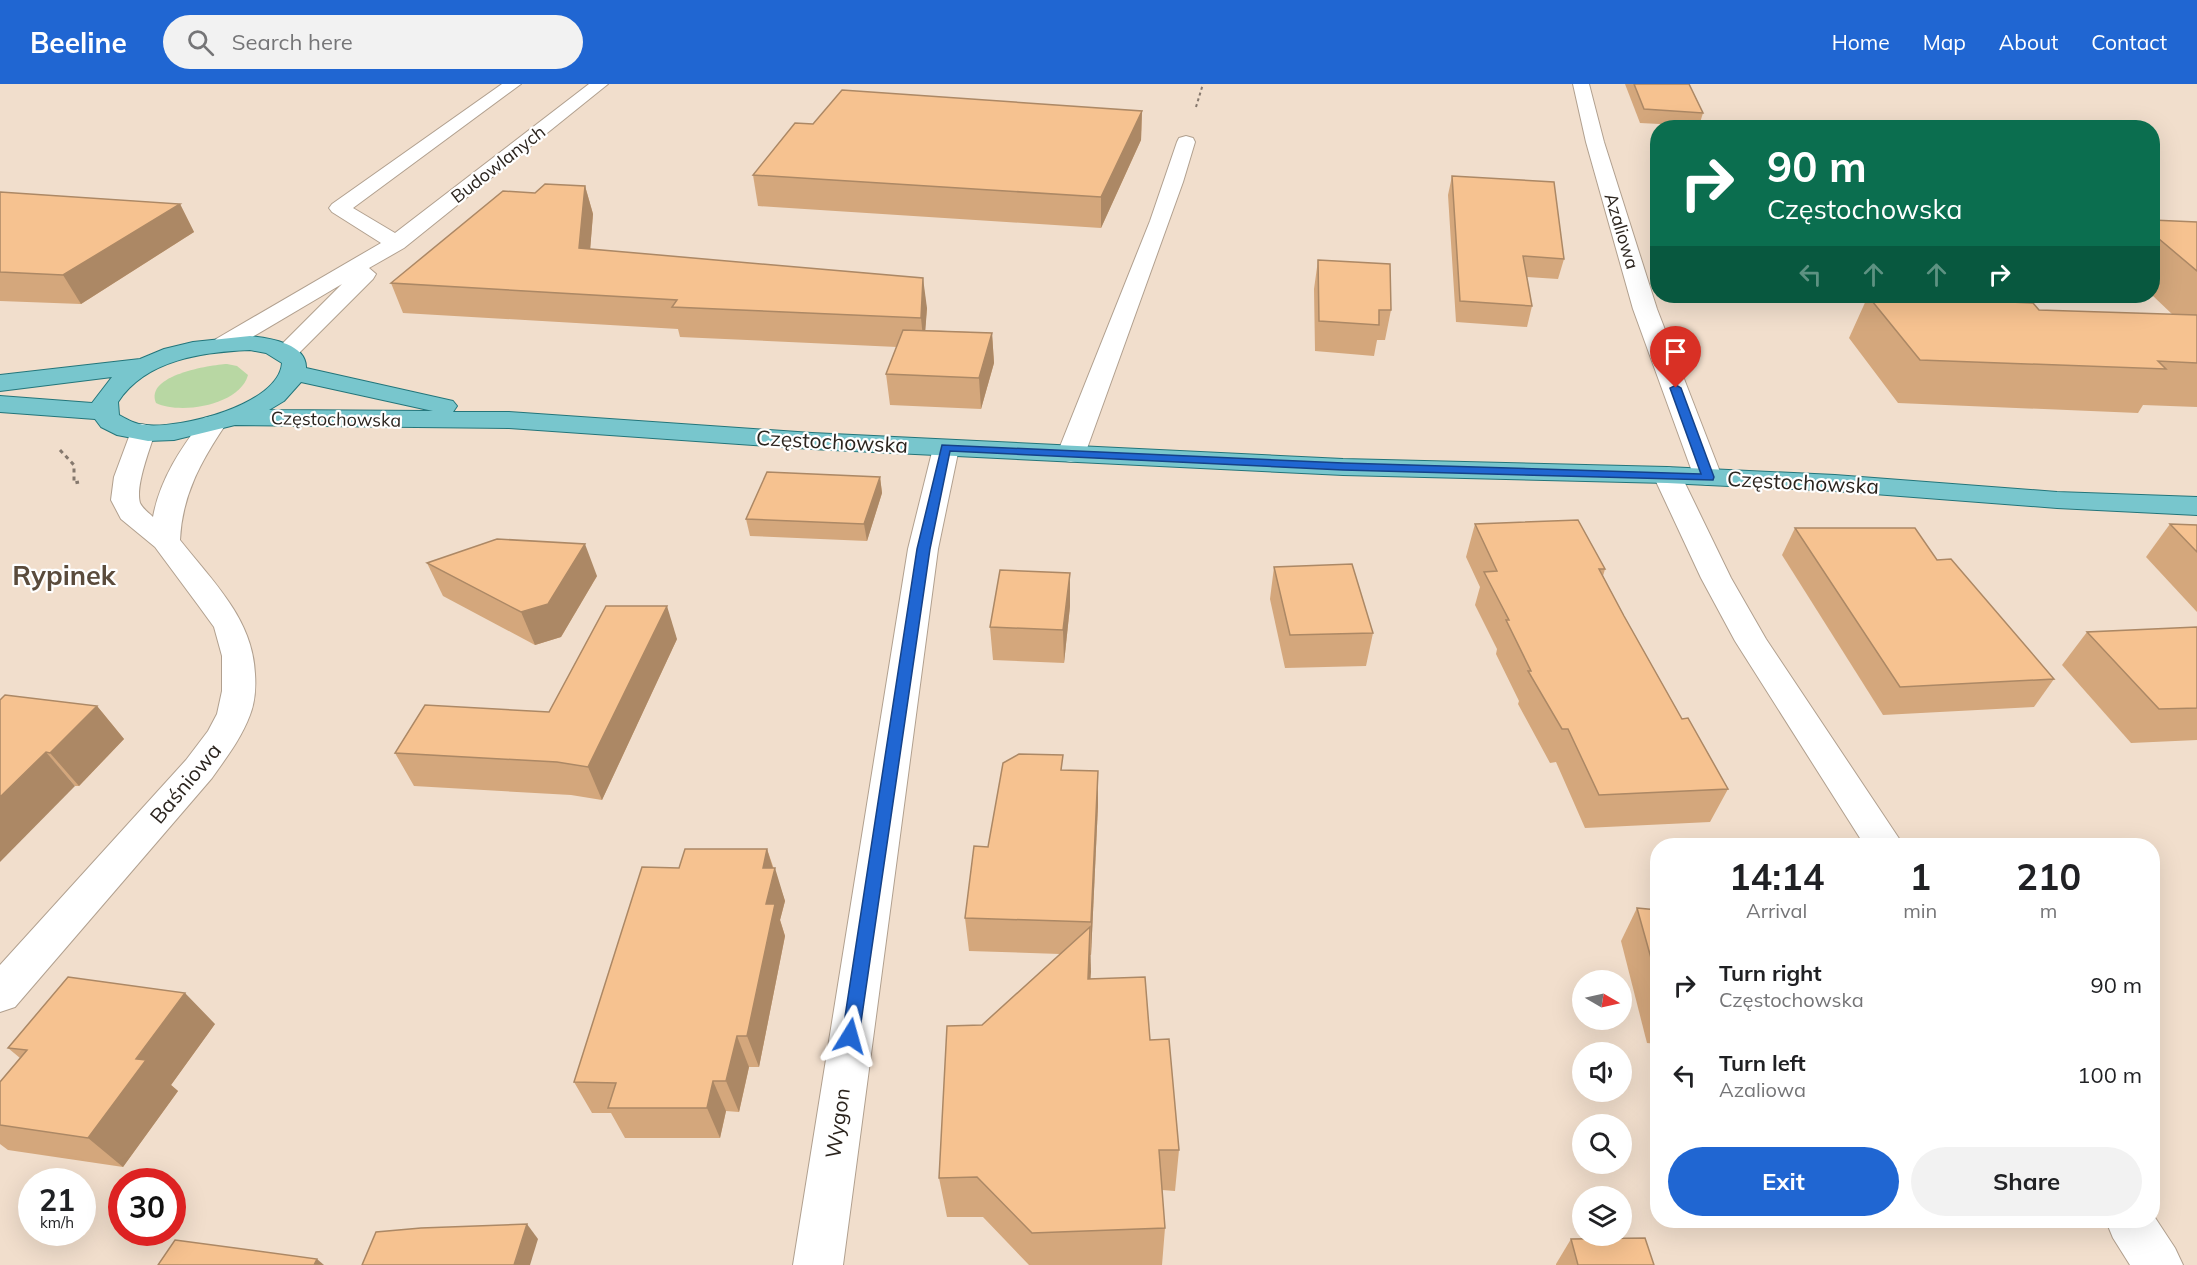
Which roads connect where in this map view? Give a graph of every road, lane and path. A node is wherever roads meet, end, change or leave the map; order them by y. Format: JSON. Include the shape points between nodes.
{"nodes":[{"id":1,"x":513,"y":84,"type":"edge"},
{"id":2,"x":600,"y":84,"type":"edge"},
{"id":3,"x":1581,"y":84,"type":"edge"},
{"id":4,"x":1186,"y":142,"type":"dead end"},
{"id":5,"x":396,"y":243,"type":"junction"},
{"id":6,"x":224,"y":344,"type":"junction"},
{"id":7,"x":290,"y":363,"type":"junction"},
{"id":8,"x":146,"y":366,"type":"junction"},
{"id":9,"x":0,"y":382,"type":"edge"},
{"id":10,"x":0,"y":404,"type":"edge"},
{"id":11,"x":105,"y":412,"type":"junction"},
{"id":12,"x":509,"y":420,"type":"junction"},
{"id":13,"x":224,"y":421,"type":"junction"},
{"id":14,"x":142,"y":432,"type":"junction"},
{"id":15,"x":945,"y":448,"type":"junction"},
{"id":16,"x":1071,"y":454,"type":"junction"},
{"id":17,"x":1667,"y":476,"type":"junction"},
{"id":18,"x":1708,"y":477,"type":"junction"},
{"id":19,"x":2197,"y":506,"type":"edge"},
{"id":20,"x":165,"y":541,"type":"junction"},
{"id":21,"x":1880,"y":838,"type":"edge"},
{"id":22,"x":0,"y":994,"type":"edge"},
{"id":23,"x":2134,"y":1228,"type":"edge"},
{"id":24,"x":818,"y":1265,"type":"edge"},
{"id":25,"x":2158,"y":1265,"type":"edge"}],
"edges":[{"from":1,"to":5,"type":"street","via":[[339,208]]},
{"from":2,"to":5,"type":"street","name":"Budowlanych"},
{"from":3,"to":18,"type":"street","name":"Azaliowa","via":[[1645,309]]},
{"from":4,"to":16,"type":"street","via":[[1168,203]]},
{"from":5,"to":6,"type":"street","name":"Budowlanych"},
{"from":5,"to":7,"type":"street","name":"Budowlanych"},
{"from":6,"to":7,"type":"main road","name":"Częstochowska","via":[[271,346]]},
{"from":6,"to":8,"type":"main road","name":"Częstochowska","via":[[184,351]]},
{"from":7,"to":12,"type":"main road","name":"Częstochowska"},
{"from":7,"to":13,"type":"main road","via":[[287,384],[274,396]]},
{"from":8,"to":9,"type":"main road"},
{"from":8,"to":11,"type":"main road","via":[[114,389],[105,400]]},
{"from":10,"to":11,"type":"main road"},
{"from":11,"to":14,"type":"main road","via":[[111,421]]},
{"from":12,"to":13,"type":"main road","name":"Częstochowska"},
{"from":12,"to":15,"type":"main road","name":"Częstochowska"},
{"from":13,"to":14,"type":"main road","via":[[176,431]]},
{"from":13,"to":20,"type":"street","via":[[197,445],[169,502]]},
{"from":14,"to":20,"type":"street","name":"Baśniowa","via":[[125,500],[131,513]]},
{"from":15,"to":16,"type":"main road","name":"Częstochowska"},
{"from":15,"to":24,"type":"street","name":"Wygon","via":[[923,549]]},
{"from":16,"to":17,"type":"main road","name":"Częstochowska","via":[[1395,469]]},
{"from":17,"to":18,"type":"main road","name":"Częstochowska"},
{"from":17,"to":21,"type":"street","via":[[1734,611]]},
{"from":18,"to":19,"type":"main road","name":"Częstochowska"},
{"from":20,"to":22,"type":"street","name":"Baśniowa","via":[[229,626],[238,656],[239,691],[234,714],[199,769]]},
{"from":23,"to":25,"type":"street"}]}
